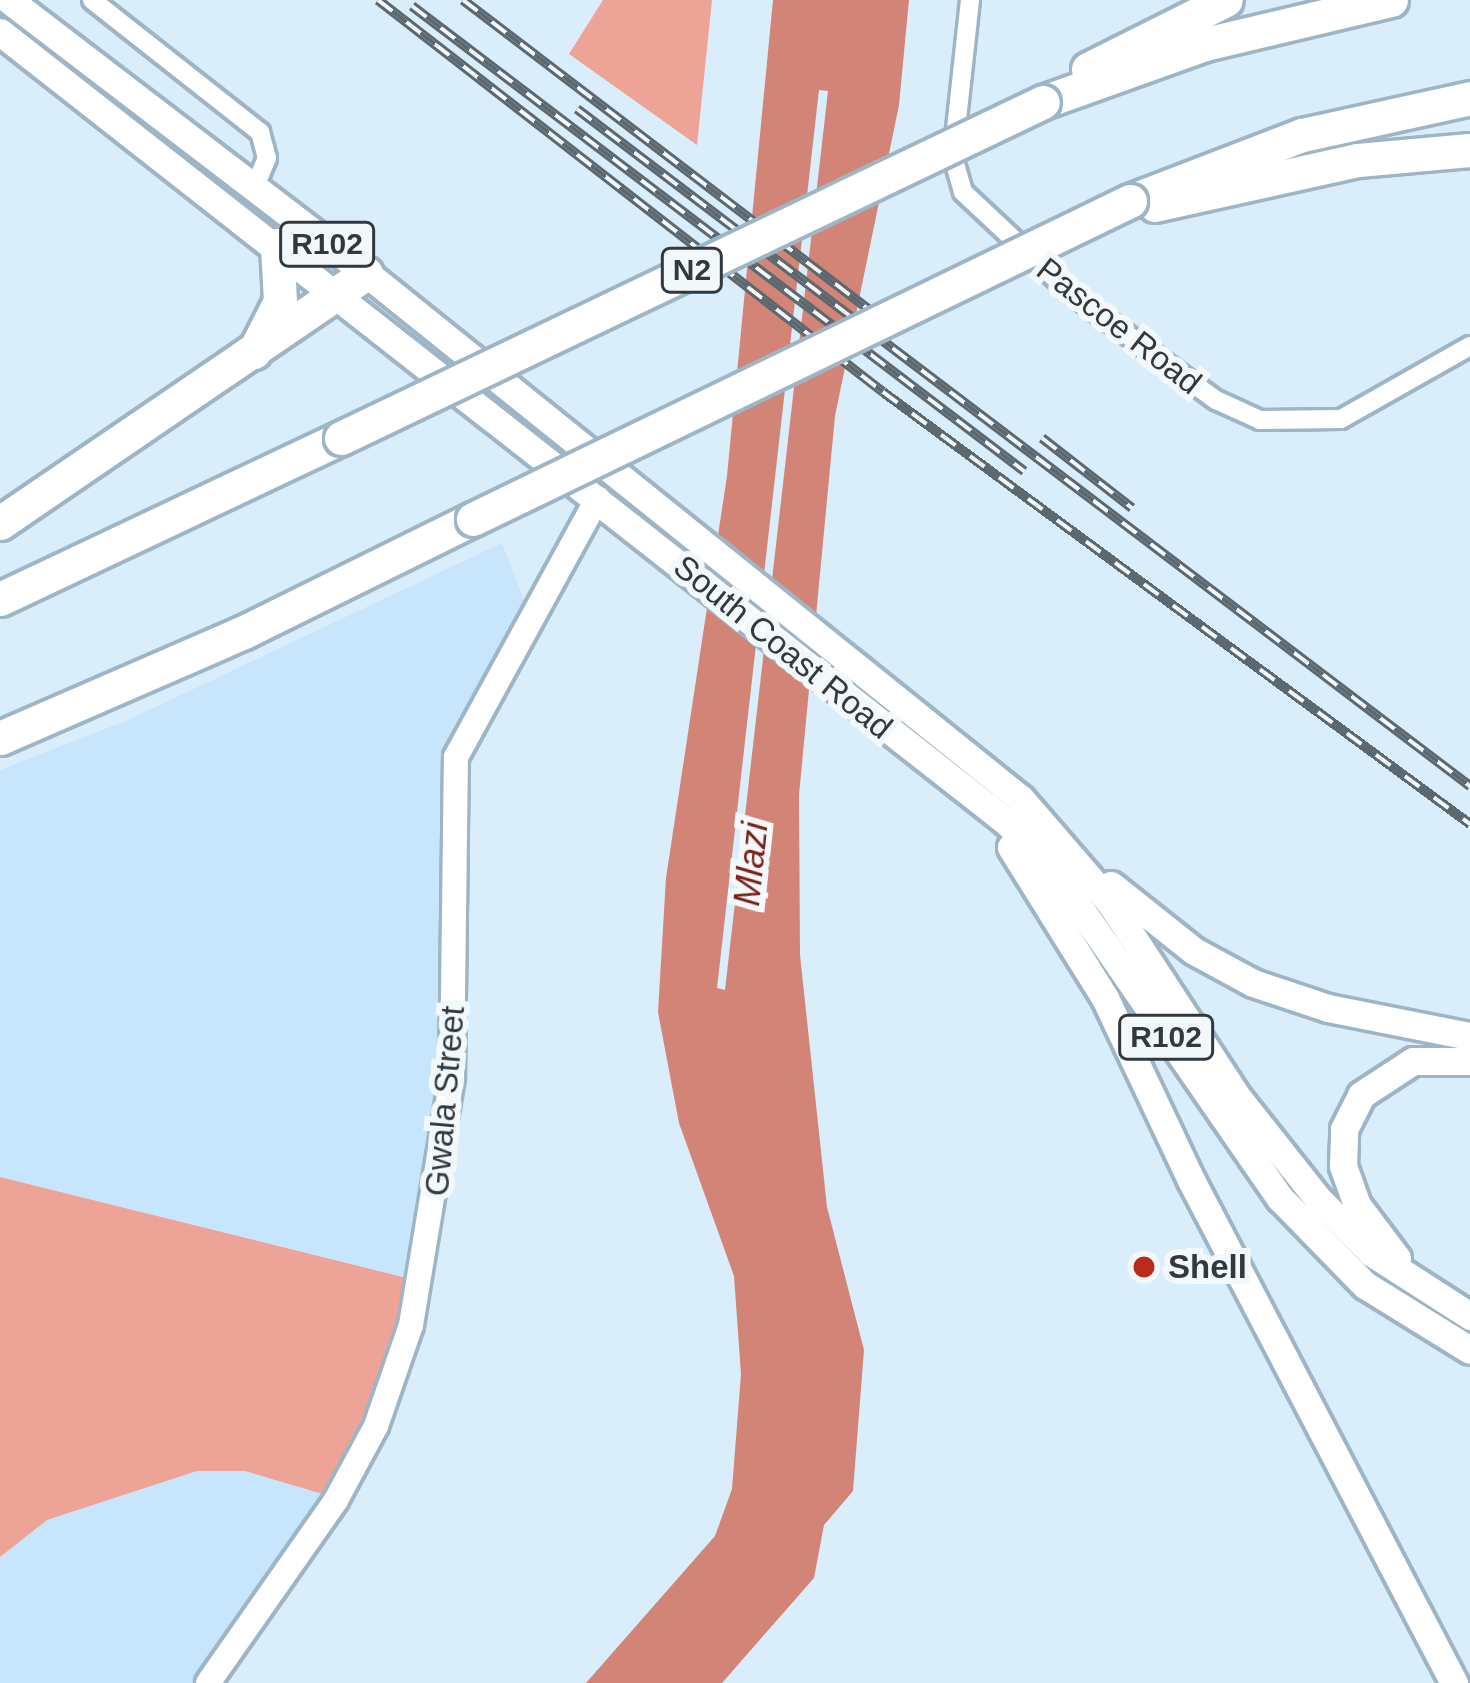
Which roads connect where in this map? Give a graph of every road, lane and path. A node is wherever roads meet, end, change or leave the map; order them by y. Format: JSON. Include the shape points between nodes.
{"nodes":[{"id":1,"x":9,"y":0,"type":"edge"},
{"id":2,"x":92,"y":0,"type":"edge"},
{"id":3,"x":970,"y":0,"type":"edge"},
{"id":4,"x":1226,"y":0,"type":"edge"},
{"id":5,"x":1391,"y":0,"type":"edge"},
{"id":6,"x":0,"y":32,"type":"edge"},
{"id":7,"x":1470,"y":98,"type":"edge"},
{"id":8,"x":1043,"y":102,"type":"junction"},
{"id":9,"x":1470,"y":150,"type":"edge"},
{"id":10,"x":254,"y":188,"type":"junction"},
{"id":11,"x":1130,"y":201,"type":"junction"},
{"id":12,"x":278,"y":244,"type":"junction"},
{"id":13,"x":353,"y":285,"type":"junction"},
{"id":14,"x":1470,"y":346,"type":"edge"},
{"id":15,"x":250,"y":358,"type":"junction"},
{"id":16,"x":598,"y":498,"type":"junction"},
{"id":17,"x":0,"y":524,"type":"edge"},
{"id":18,"x":0,"y":598,"type":"edge"},
{"id":19,"x":0,"y":738,"type":"edge"},
{"id":20,"x":899,"y":741,"type":"junction"},
{"id":21,"x":1022,"y":799,"type":"junction"},
{"id":22,"x":1470,"y":1036,"type":"edge"},
{"id":23,"x":1470,"y":1061,"type":"edge"},
{"id":24,"x":1423,"y":1287,"type":"junction"},
{"id":25,"x":1470,"y":1316,"type":"edge"},
{"id":26,"x":1470,"y":1350,"type":"edge"},
{"id":27,"x":208,"y":1683,"type":"edge"},
{"id":28,"x":1454,"y":1683,"type":"edge"}],
"edges":[{"from":1,"to":10,"type":"main road","name":"South Coast Road","number":"R102"},
{"from":2,"to":10,"type":"street","via":[[260,132],[267,158]]},
{"from":3,"to":14,"type":"street","name":"Pascoe Road","via":[[953,157],[963,192],[1072,293],[1216,400],[1260,420],[1341,418]]},
{"from":4,"to":8,"type":"highway","via":[[1096,63]]},
{"from":5,"to":8,"type":"highway","number":"N2","via":[[1204,44]]},
{"from":6,"to":12,"type":"main road","name":"South Coast Road","number":"R102"},
{"from":7,"to":11,"type":"highway","via":[[1302,135]]},
{"from":8,"to":18,"type":"highway","number":"N2","bridge":true},
{"from":9,"to":11,"type":"highway","via":[[1358,160],[1164,205]]},
{"from":10,"to":13,"type":"main road","name":"South Coast Road","number":"R102"},
{"from":11,"to":19,"type":"highway","bridge":true,"via":[[244,632]]},
{"from":12,"to":13,"type":"main road","name":"South Coast Road","number":"R102"},
{"from":12,"to":15,"type":"highway","via":[[280,301]]},
{"from":13,"to":15,"type":"highway"},
{"from":13,"to":16,"type":"main road","name":"South Coast Road","number":"R102"},
{"from":13,"to":21,"type":"main road","name":"South Coast Road","number":"R102","via":[[641,493]]},
{"from":15,"to":17,"type":"highway"},
{"from":16,"to":20,"type":"main road","name":"South Coast Road","number":"R102"},
{"from":16,"to":27,"type":"street","name":"Gwala Street","via":[[455,757],[452,1078],[411,1325],[376,1426],[336,1500]]},
{"from":20,"to":26,"type":"main road","name":"South Coast Road","number":"R102","via":[[1008,823],[1057,875],[1230,1135],[1328,1250],[1365,1285]]},
{"from":20,"to":28,"type":"main road","via":[[1006,839],[1073,938]]},
{"from":21,"to":22,"type":"main road","via":[[1147,917],[1253,983],[1328,1008]]},
{"from":21,"to":24,"type":"main road","name":"South Coast Road","number":"R102","via":[[1109,901],[1283,1157],[1372,1253]]},
{"from":23,"to":24,"type":"main road","via":[[1413,1061],[1361,1095],[1345,1129],[1343,1166],[1357,1205]]},
{"from":24,"to":25,"type":"main road","name":"South Coast Road","number":"R102"}]}
